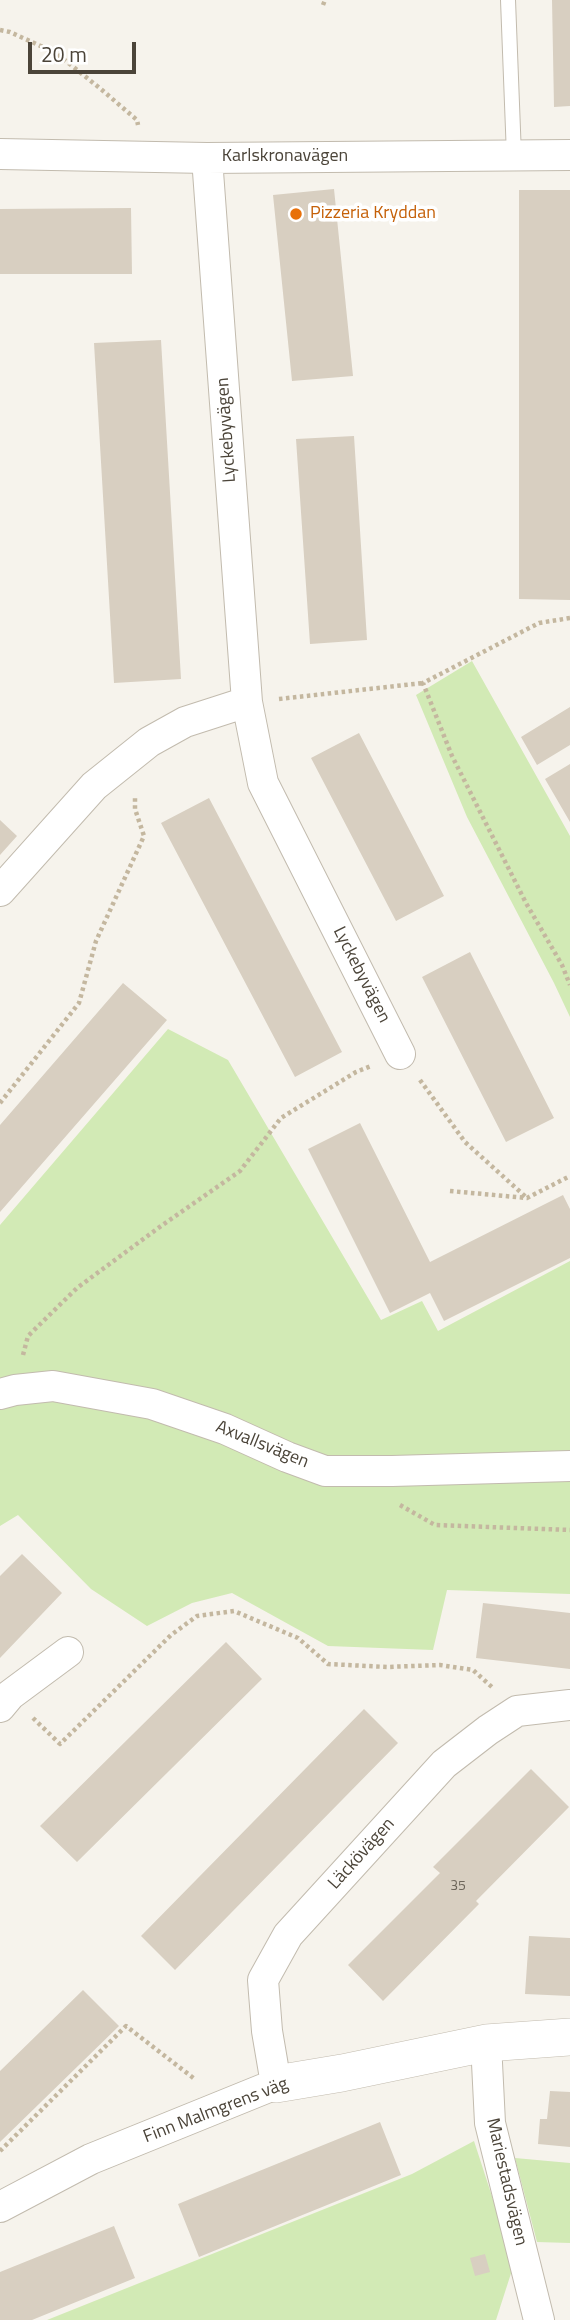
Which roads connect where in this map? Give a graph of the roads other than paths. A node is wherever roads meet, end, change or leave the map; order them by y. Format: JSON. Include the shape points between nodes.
{"nodes":[{"id":1,"x":508,"y":0,"type":"edge"},
{"id":2,"x":0,"y":154,"type":"edge"},
{"id":3,"x":570,"y":155,"type":"edge"},
{"id":4,"x":514,"y":156,"type":"junction"},
{"id":5,"x":207,"y":158,"type":"junction"},
{"id":6,"x":247,"y":702,"type":"junction"},
{"id":7,"x":0,"y":891,"type":"edge"},
{"id":8,"x":400,"y":1054,"type":"road end"},
{"id":9,"x":8,"y":1392,"type":"edge"},
{"id":10,"x":570,"y":1466,"type":"edge"},
{"id":11,"x":68,"y":1652,"type":"dead end"},
{"id":12,"x":5,"y":1701,"type":"edge"},
{"id":13,"x":570,"y":1704,"type":"edge"},
{"id":14,"x":570,"y":2037,"type":"edge"},
{"id":15,"x":486,"y":2042,"type":"junction"},
{"id":16,"x":276,"y":2084,"type":"junction"},
{"id":17,"x":0,"y":2207,"type":"edge"},
{"id":18,"x":540,"y":2320,"type":"edge"}],
"edges":[{"from":1,"to":4,"type":"lane"},
{"from":2,"to":5,"type":"street","name":"Karlskronavägen"},
{"from":3,"to":4,"type":"street","name":"Karlskronavägen"},
{"from":4,"to":5,"type":"street","name":"Karlskronavägen"},
{"from":5,"to":6,"type":"street","name":"Lyckebyvägen"},
{"from":6,"to":7,"type":"street","via":[[186,722],[149,741],[94,786]]},
{"from":6,"to":8,"type":"street","name":"Lyckebyvägen","via":[[263,783]]},
{"from":9,"to":10,"type":"street","name":"Axvallsvägen","via":[[53,1386],[152,1404],[325,1471]]},
{"from":11,"to":12,"type":"street"},
{"from":13,"to":16,"type":"street","name":"Läckövägen","via":[[516,1711],[444,1764],[288,1935],[263,1980]]},
{"from":14,"to":15,"type":"street","name":"Finn Malmgrens väg"},
{"from":15,"to":16,"type":"street","name":"Finn Malmgrens väg"},
{"from":15,"to":18,"type":"street","name":"Mariestadsvägen","via":[[490,2123]]},
{"from":16,"to":17,"type":"street","name":"Finn Malmgrens väg","via":[[92,2159]]}]}
